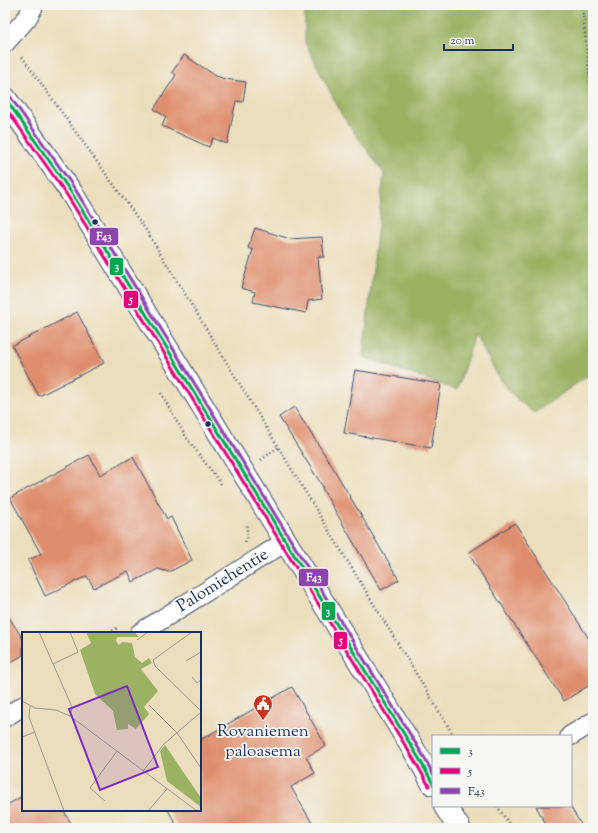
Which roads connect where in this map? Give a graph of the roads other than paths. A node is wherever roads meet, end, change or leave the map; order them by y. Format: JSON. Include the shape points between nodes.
{"nodes":[{"id":1,"x":34,"y":5,"type":"edge"},
{"id":2,"x":7,"y":41,"type":"edge"},
{"id":3,"x":5,"y":98,"type":"edge"},
{"id":4,"x":285,"y":542,"type":"junction"},
{"id":5,"x":142,"y":632,"type":"edge"},
{"id":6,"x":22,"y":707,"type":"edge"},
{"id":7,"x":5,"y":717,"type":"edge"},
{"id":8,"x":593,"y":722,"type":"edge"},
{"id":9,"x":572,"y":735,"type":"edge"},
{"id":10,"x":432,"y":782,"type":"edge"}],
"edges":[{"from":1,"to":2,"type":"street","via":[[27,18]]},
{"from":3,"to":4,"type":"main road","via":[[71,192]]},
{"from":4,"to":5,"type":"street","name":"Palomiehentie"},
{"from":4,"to":10,"type":"main road"},
{"from":6,"to":7,"type":"street"},
{"from":8,"to":9,"type":"street"}]}
